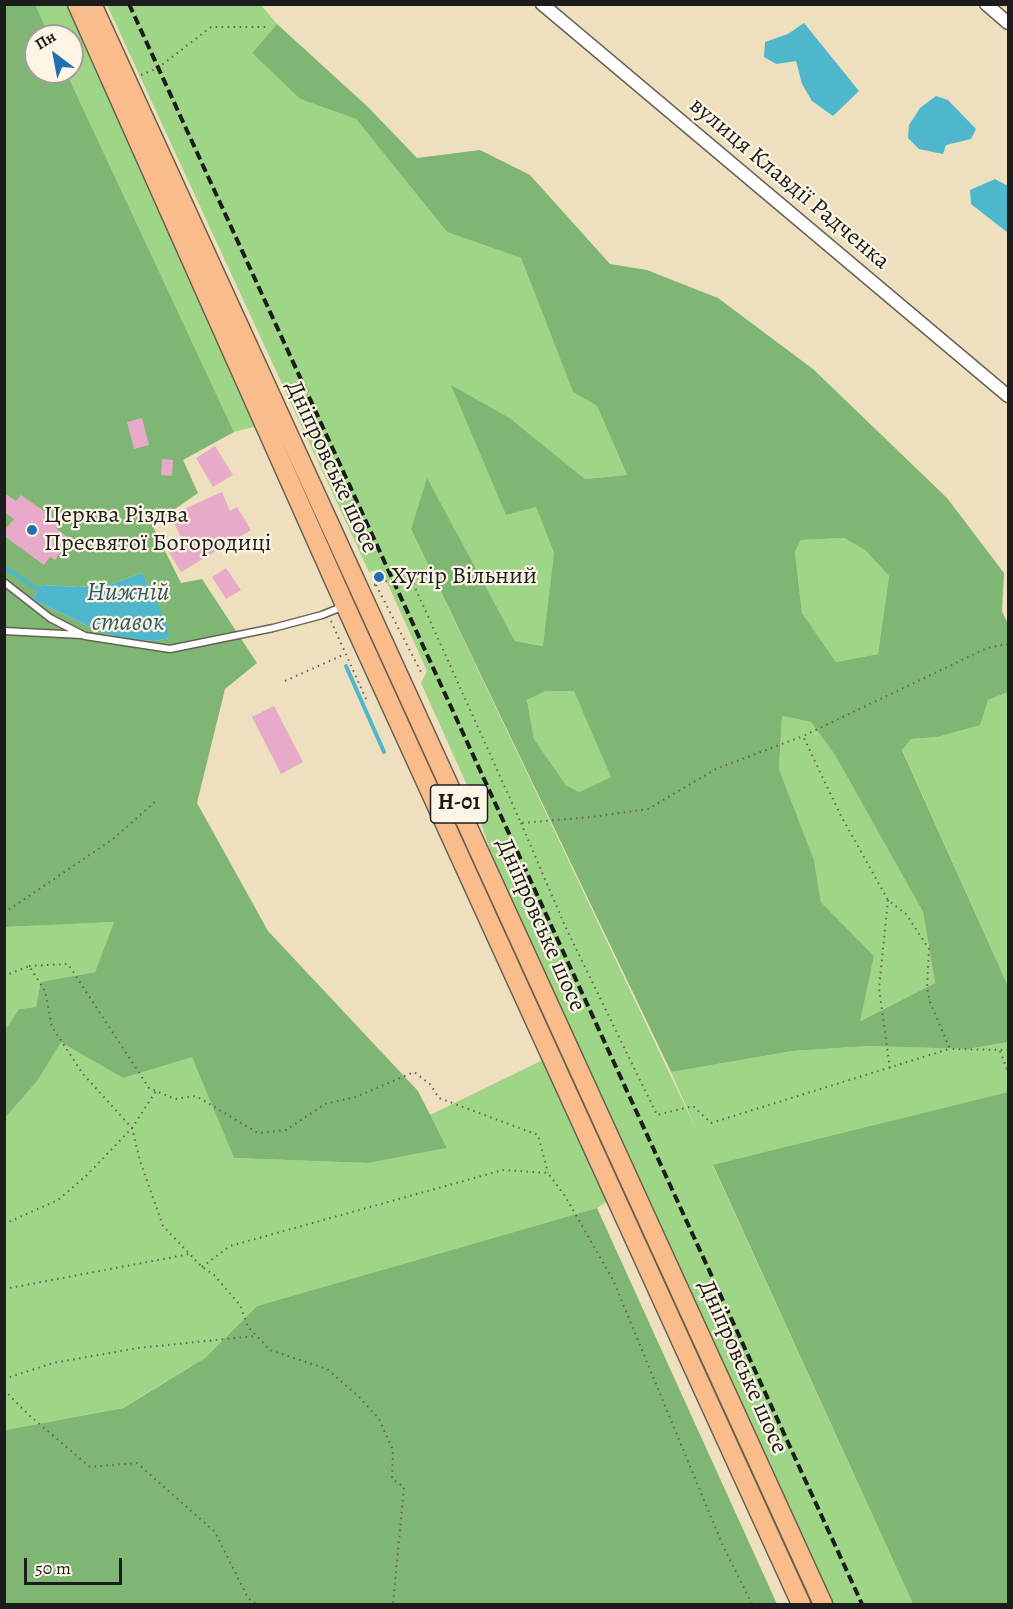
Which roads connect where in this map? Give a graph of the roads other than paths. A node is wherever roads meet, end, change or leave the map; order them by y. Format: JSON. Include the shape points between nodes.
{"nodes":[{"id":1,"x":77,"y":4,"type":"edge"},
{"id":2,"x":92,"y":4,"type":"edge"},
{"id":3,"x":542,"y":4,"type":"edge"},
{"id":4,"x":986,"y":4,"type":"edge"},
{"id":5,"x":1008,"y":23,"type":"edge"},
{"id":6,"x":1008,"y":396,"type":"edge"},
{"id":7,"x":4,"y":582,"type":"edge"},
{"id":8,"x":336,"y":609,"type":"junction"},
{"id":9,"x":4,"y":631,"type":"edge"},
{"id":10,"x":86,"y":636,"type":"junction"},
{"id":11,"x":801,"y":1605,"type":"edge"},
{"id":12,"x":823,"y":1605,"type":"edge"}],
"edges":[{"from":1,"to":8,"type":"main road","name":"Дніпровське шосе","number":"Н-01"},
{"from":2,"to":12,"type":"main road","name":"Дніпровське шосе","number":"Н-01","via":[[368,586]]},
{"from":3,"to":6,"type":"street","name":"вулиця Клавдії Радченка"},
{"from":4,"to":5,"type":"street"},
{"from":7,"to":10,"type":"lane","via":[[50,618]]},
{"from":8,"to":10,"type":"lane","via":[[273,628],[170,649]]},
{"from":8,"to":11,"type":"main road","name":"Дніпровське шосе","number":"Н-01"},
{"from":9,"to":10,"type":"lane"}]}
